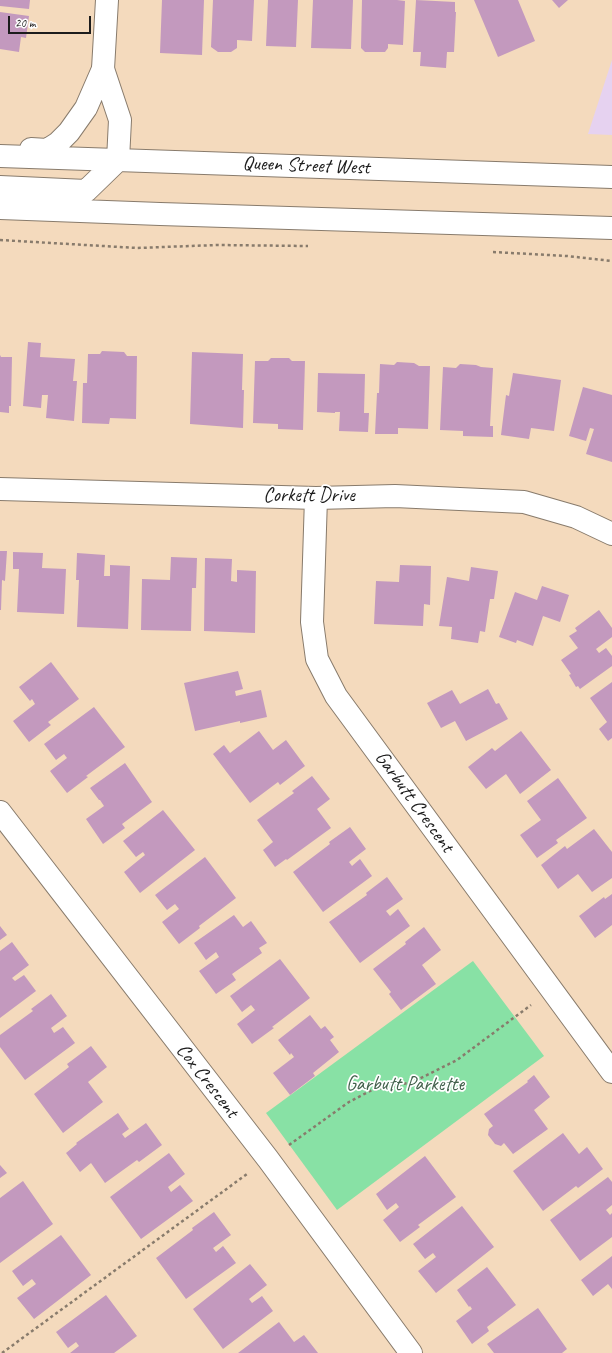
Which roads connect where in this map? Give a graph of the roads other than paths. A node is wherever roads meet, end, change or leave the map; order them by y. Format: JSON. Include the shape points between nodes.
{"nodes":[{"id":1,"x":107,"y":0,"type":"edge"},
{"id":2,"x":103,"y":69,"type":"junction"},
{"id":3,"x":0,"y":148,"type":"edge"},
{"id":4,"x":0,"y":156,"type":"edge"},
{"id":5,"x":118,"y":160,"type":"junction"},
{"id":6,"x":612,"y":177,"type":"edge"},
{"id":7,"x":0,"y":187,"type":"edge"},
{"id":8,"x":0,"y":208,"type":"edge"},
{"id":9,"x":612,"y":228,"type":"edge"},
{"id":10,"x":0,"y":489,"type":"edge"},
{"id":11,"x":316,"y":498,"type":"junction"},
{"id":12,"x":612,"y":534,"type":"edge"},
{"id":13,"x":0,"y":812,"type":"edge"},
{"id":14,"x":612,"y":1072,"type":"edge"},
{"id":15,"x":411,"y":1353,"type":"edge"}],
"edges":[{"from":1,"to":2,"type":"street"},
{"from":2,"to":3,"type":"street","via":[[86,108],[70,132],[58,143],[47,150]]},
{"from":2,"to":5,"type":"street","via":[[120,120]]},
{"from":4,"to":5,"type":"street","name":"Queen Street West"},
{"from":5,"to":6,"type":"street","name":"Queen Street West"},
{"from":5,"to":7,"type":"street","via":[[86,191]]},
{"from":8,"to":9,"type":"street"},
{"from":10,"to":11,"type":"street","name":"Corkett Drive"},
{"from":11,"to":12,"type":"street","name":"Corkett Drive","via":[[395,496],[524,502],[576,517]]},
{"from":11,"to":14,"type":"street","name":"Garbutt Crescent","via":[[312,622],[317,659],[336,696]]},
{"from":13,"to":15,"type":"street","name":"Cox Crescent","via":[[268,1159]]}]}
